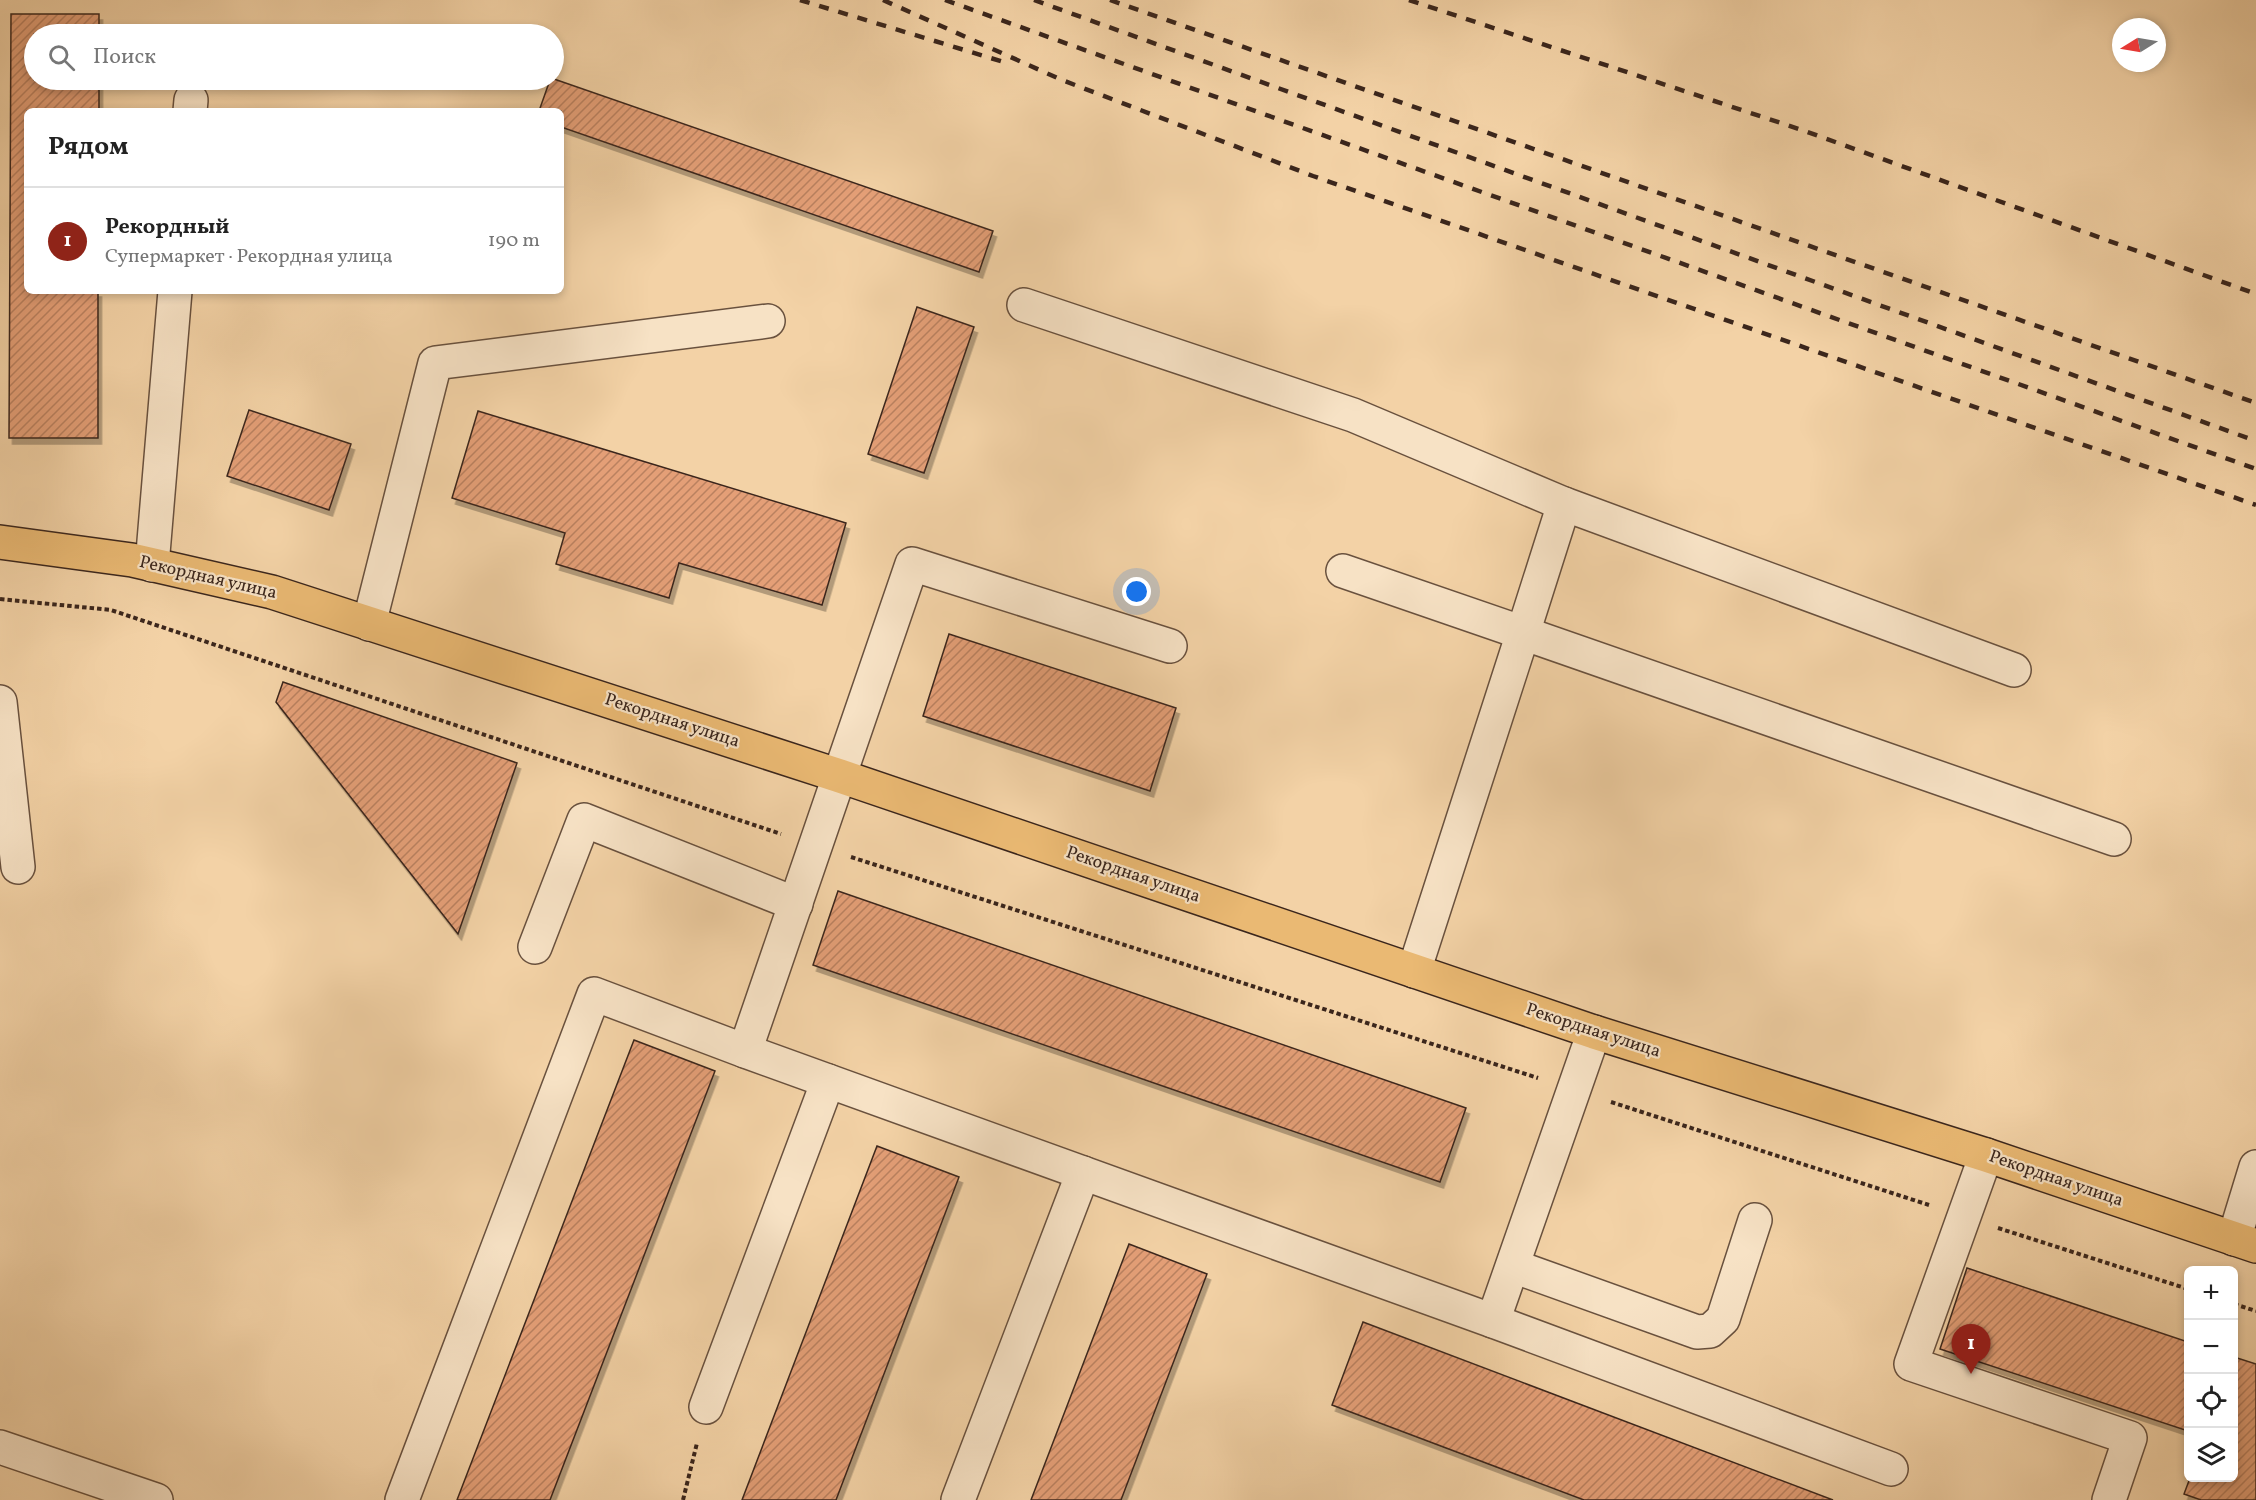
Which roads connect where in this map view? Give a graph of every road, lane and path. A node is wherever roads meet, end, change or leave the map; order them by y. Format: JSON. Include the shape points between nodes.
{"nodes":[{"id":1,"x":175,"y":294,"type":"edge"},
{"id":2,"x":1024,"y":305,"type":"dead end"},
{"id":3,"x":768,"y":321,"type":"dead end"},
{"id":4,"x":1564,"y":504,"type":"junction"},
{"id":5,"x":0,"y":542,"type":"edge"},
{"id":6,"x":152,"y":565,"type":"junction"},
{"id":7,"x":1343,"y":571,"type":"dead end"},
{"id":8,"x":0,"y":598,"type":"edge"},
{"id":9,"x":369,"y":624,"type":"junction"},
{"id":10,"x":1523,"y":633,"type":"junction"},
{"id":11,"x":1170,"y":646,"type":"dead end"},
{"id":12,"x":2014,"y":670,"type":"dead end"},
{"id":13,"x":0,"y":702,"type":"edge"},
{"id":14,"x":840,"y":776,"type":"junction"},
{"id":15,"x":2114,"y":839,"type":"dead end"},
{"id":16,"x":816,"y":846,"type":"junction"},
{"id":17,"x":18,"y":867,"type":"dead end"},
{"id":18,"x":796,"y":904,"type":"junction"},
{"id":19,"x":535,"y":947,"type":"dead end"},
{"id":20,"x":1414,"y":971,"type":"junction"},
{"id":21,"x":1594,"y":1032,"type":"junction"},
{"id":22,"x":745,"y":1051,"type":"junction"},
{"id":23,"x":828,"y":1081,"type":"junction"},
{"id":24,"x":1574,"y":1090,"type":"junction"},
{"id":25,"x":1986,"y":1155,"type":"junction"},
{"id":26,"x":2256,"y":1167,"type":"edge"},
{"id":27,"x":1083,"y":1173,"type":"junction"},
{"id":28,"x":1964,"y":1217,"type":"junction"},
{"id":29,"x":1755,"y":1220,"type":"dead end"},
{"id":30,"x":2245,"y":1242,"type":"edge"},
{"id":31,"x":1513,"y":1266,"type":"junction"},
{"id":32,"x":2184,"y":1288,"type":"edge"},
{"id":33,"x":2238,"y":1305,"type":"edge"},
{"id":34,"x":2256,"y":1311,"type":"edge"},
{"id":35,"x":1493,"y":1321,"type":"junction"},
{"id":36,"x":706,"y":1407,"type":"joint"},
{"id":37,"x":0,"y":1447,"type":"edge"},
{"id":38,"x":1891,"y":1469,"type":"dead end"},
{"id":39,"x":156,"y":1500,"type":"edge"},
{"id":40,"x":402,"y":1500,"type":"edge"},
{"id":41,"x":683,"y":1500,"type":"edge"},
{"id":42,"x":958,"y":1500,"type":"edge"},
{"id":43,"x":2109,"y":1500,"type":"edge"}],
"edges":[{"from":1,"to":6,"type":"lane"},
{"from":2,"to":4,"type":"lane","via":[[1353,415]]},
{"from":3,"to":9,"type":"lane","via":[[435,363]]},
{"from":4,"to":10,"type":"lane"},
{"from":4,"to":12,"type":"lane"},
{"from":5,"to":6,"type":"main road","name":"Рекордная улица"},
{"from":6,"to":9,"type":"main road","name":"Рекордная улица","via":[[272,592]]},
{"from":7,"to":10,"type":"lane"},
{"from":8,"to":16,"type":"path","via":[[111,610]]},
{"from":9,"to":14,"type":"main road","name":"Рекордная улица"},
{"from":10,"to":15,"type":"lane"},
{"from":10,"to":20,"type":"lane"},
{"from":11,"to":14,"type":"lane","via":[[912,564]]},
{"from":13,"to":17,"type":"lane"},
{"from":14,"to":16,"type":"lane"},
{"from":14,"to":20,"type":"main road","name":"Рекордная улица"},
{"from":16,"to":18,"type":"lane"},
{"from":16,"to":24,"type":"path"},
{"from":18,"to":19,"type":"lane","via":[[584,820]]},
{"from":18,"to":22,"type":"lane"},
{"from":20,"to":21,"type":"main road","name":"Рекордная улица"},
{"from":21,"to":24,"type":"lane"},
{"from":21,"to":25,"type":"main road","name":"Рекордная улица"},
{"from":22,"to":23,"type":"lane"},
{"from":22,"to":40,"type":"lane","via":[[594,994]]},
{"from":23,"to":27,"type":"lane"},
{"from":23,"to":36,"type":"lane"},
{"from":24,"to":28,"type":"path"},
{"from":24,"to":31,"type":"lane"},
{"from":25,"to":28,"type":"lane"},
{"from":25,"to":30,"type":"main road","name":"Рекордная улица"},
{"from":26,"to":30,"type":"lane"},
{"from":27,"to":35,"type":"lane"},
{"from":27,"to":42,"type":"lane"},
{"from":28,"to":32,"type":"path"},
{"from":28,"to":43,"type":"lane","via":[[1911,1364],[2130,1438]]},
{"from":29,"to":31,"type":"lane","via":[[1723,1319],[1710,1332],[1697,1332]]},
{"from":31,"to":35,"type":"lane"},
{"from":33,"to":34,"type":"path"},
{"from":35,"to":38,"type":"lane"},
{"from":36,"to":41,"type":"path"},
{"from":37,"to":39,"type":"lane"}]}
